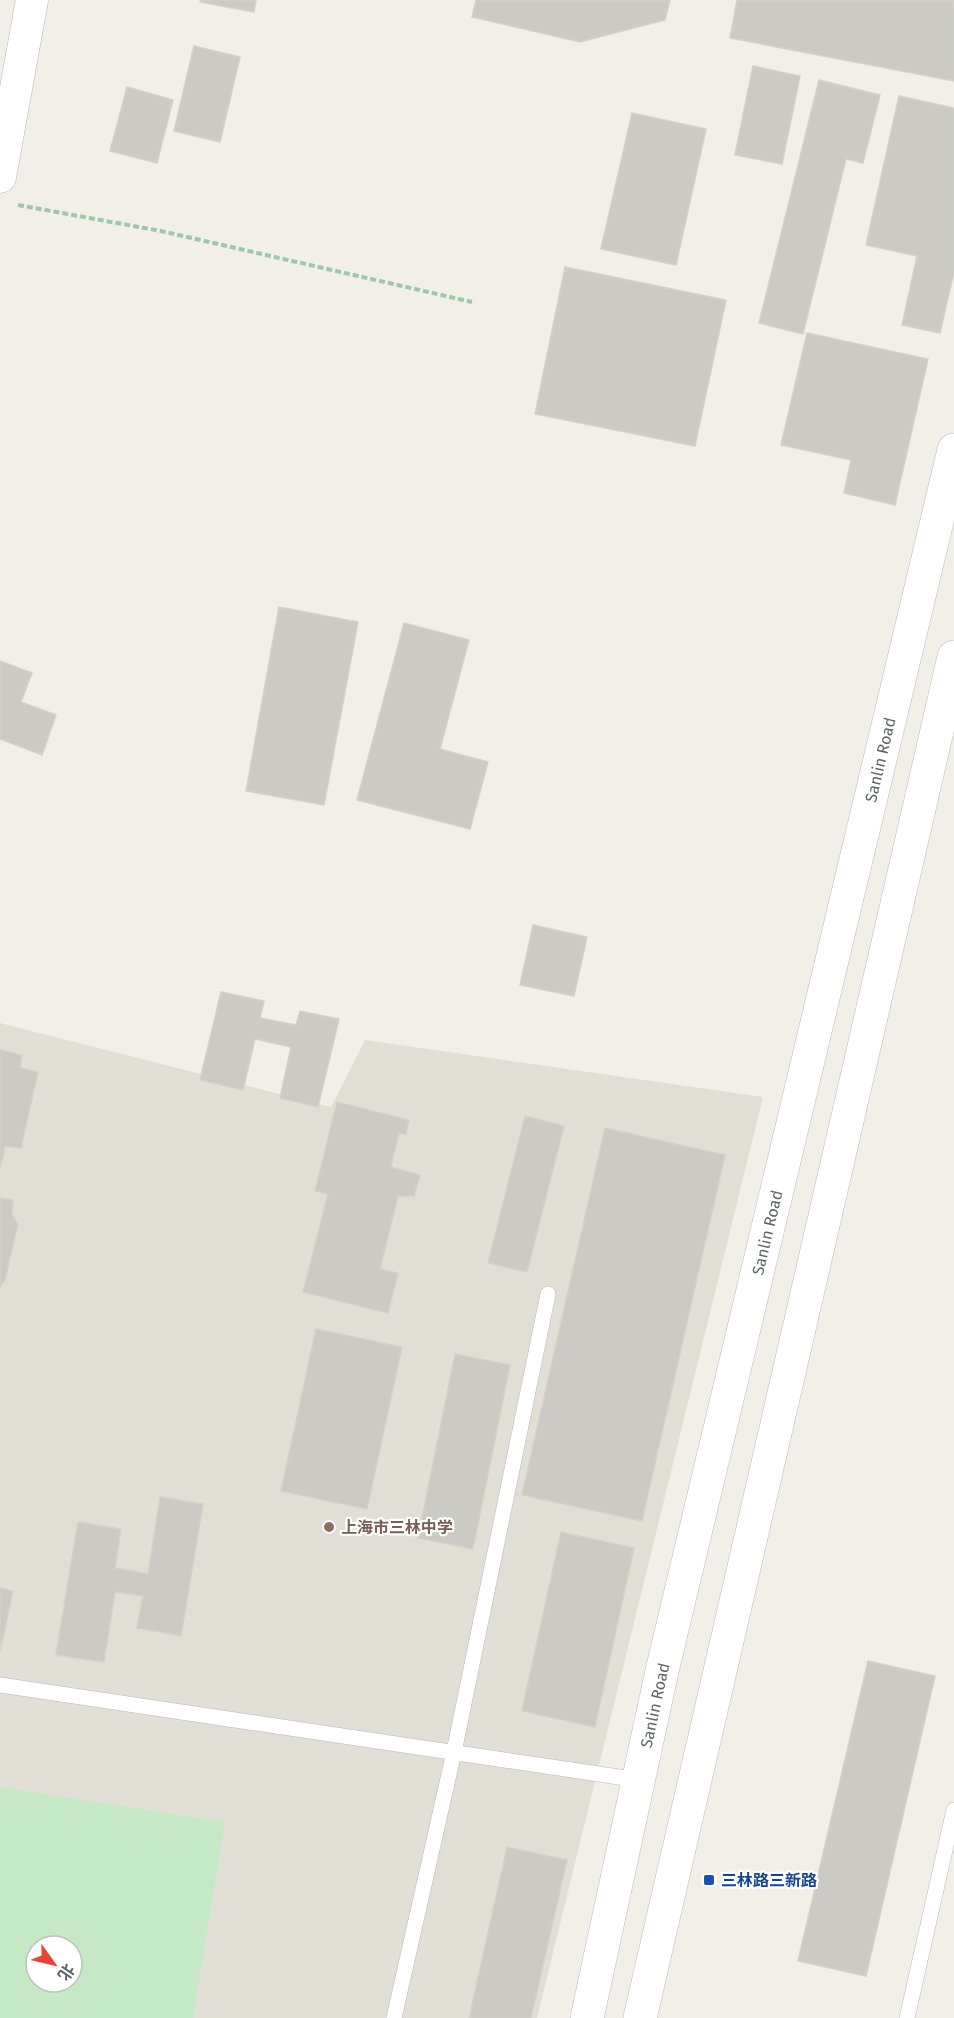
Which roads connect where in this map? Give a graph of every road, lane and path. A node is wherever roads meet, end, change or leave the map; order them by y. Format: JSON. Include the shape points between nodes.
{"nodes":[{"id":1,"x":32,"y":0,"type":"edge"},
{"id":2,"x":6,"y":190,"type":"edge"},
{"id":3,"x":472,"y":302,"type":"dead end"},
{"id":4,"x":954,"y":450,"type":"edge"},
{"id":5,"x":954,"y":657,"type":"edge"},
{"id":6,"x":548,"y":1294,"type":"dead end"},
{"id":7,"x":0,"y":1685,"type":"edge"},
{"id":8,"x":454,"y":1752,"type":"junction"},
{"id":9,"x":639,"y":1780,"type":"junction"},
{"id":10,"x":954,"y":1810,"type":"edge"},
{"id":11,"x":394,"y":2018,"type":"edge"},
{"id":12,"x":587,"y":2018,"type":"edge"},
{"id":13,"x":640,"y":2018,"type":"edge"},
{"id":14,"x":907,"y":2018,"type":"edge"}],
"edges":[{"from":1,"to":2,"type":"street"},
{"from":2,"to":3,"type":"path","via":[[161,231]]},
{"from":4,"to":9,"type":"main road","name":"Sanlin Road","via":[[664,1659]]},
{"from":5,"to":13,"type":"main road"},
{"from":6,"to":8,"type":"lane"},
{"from":7,"to":8,"type":"lane"},
{"from":8,"to":9,"type":"lane"},
{"from":8,"to":11,"type":"lane"},
{"from":9,"to":12,"type":"main road","name":"Sanlin Road"},
{"from":10,"to":14,"type":"lane"}]}
